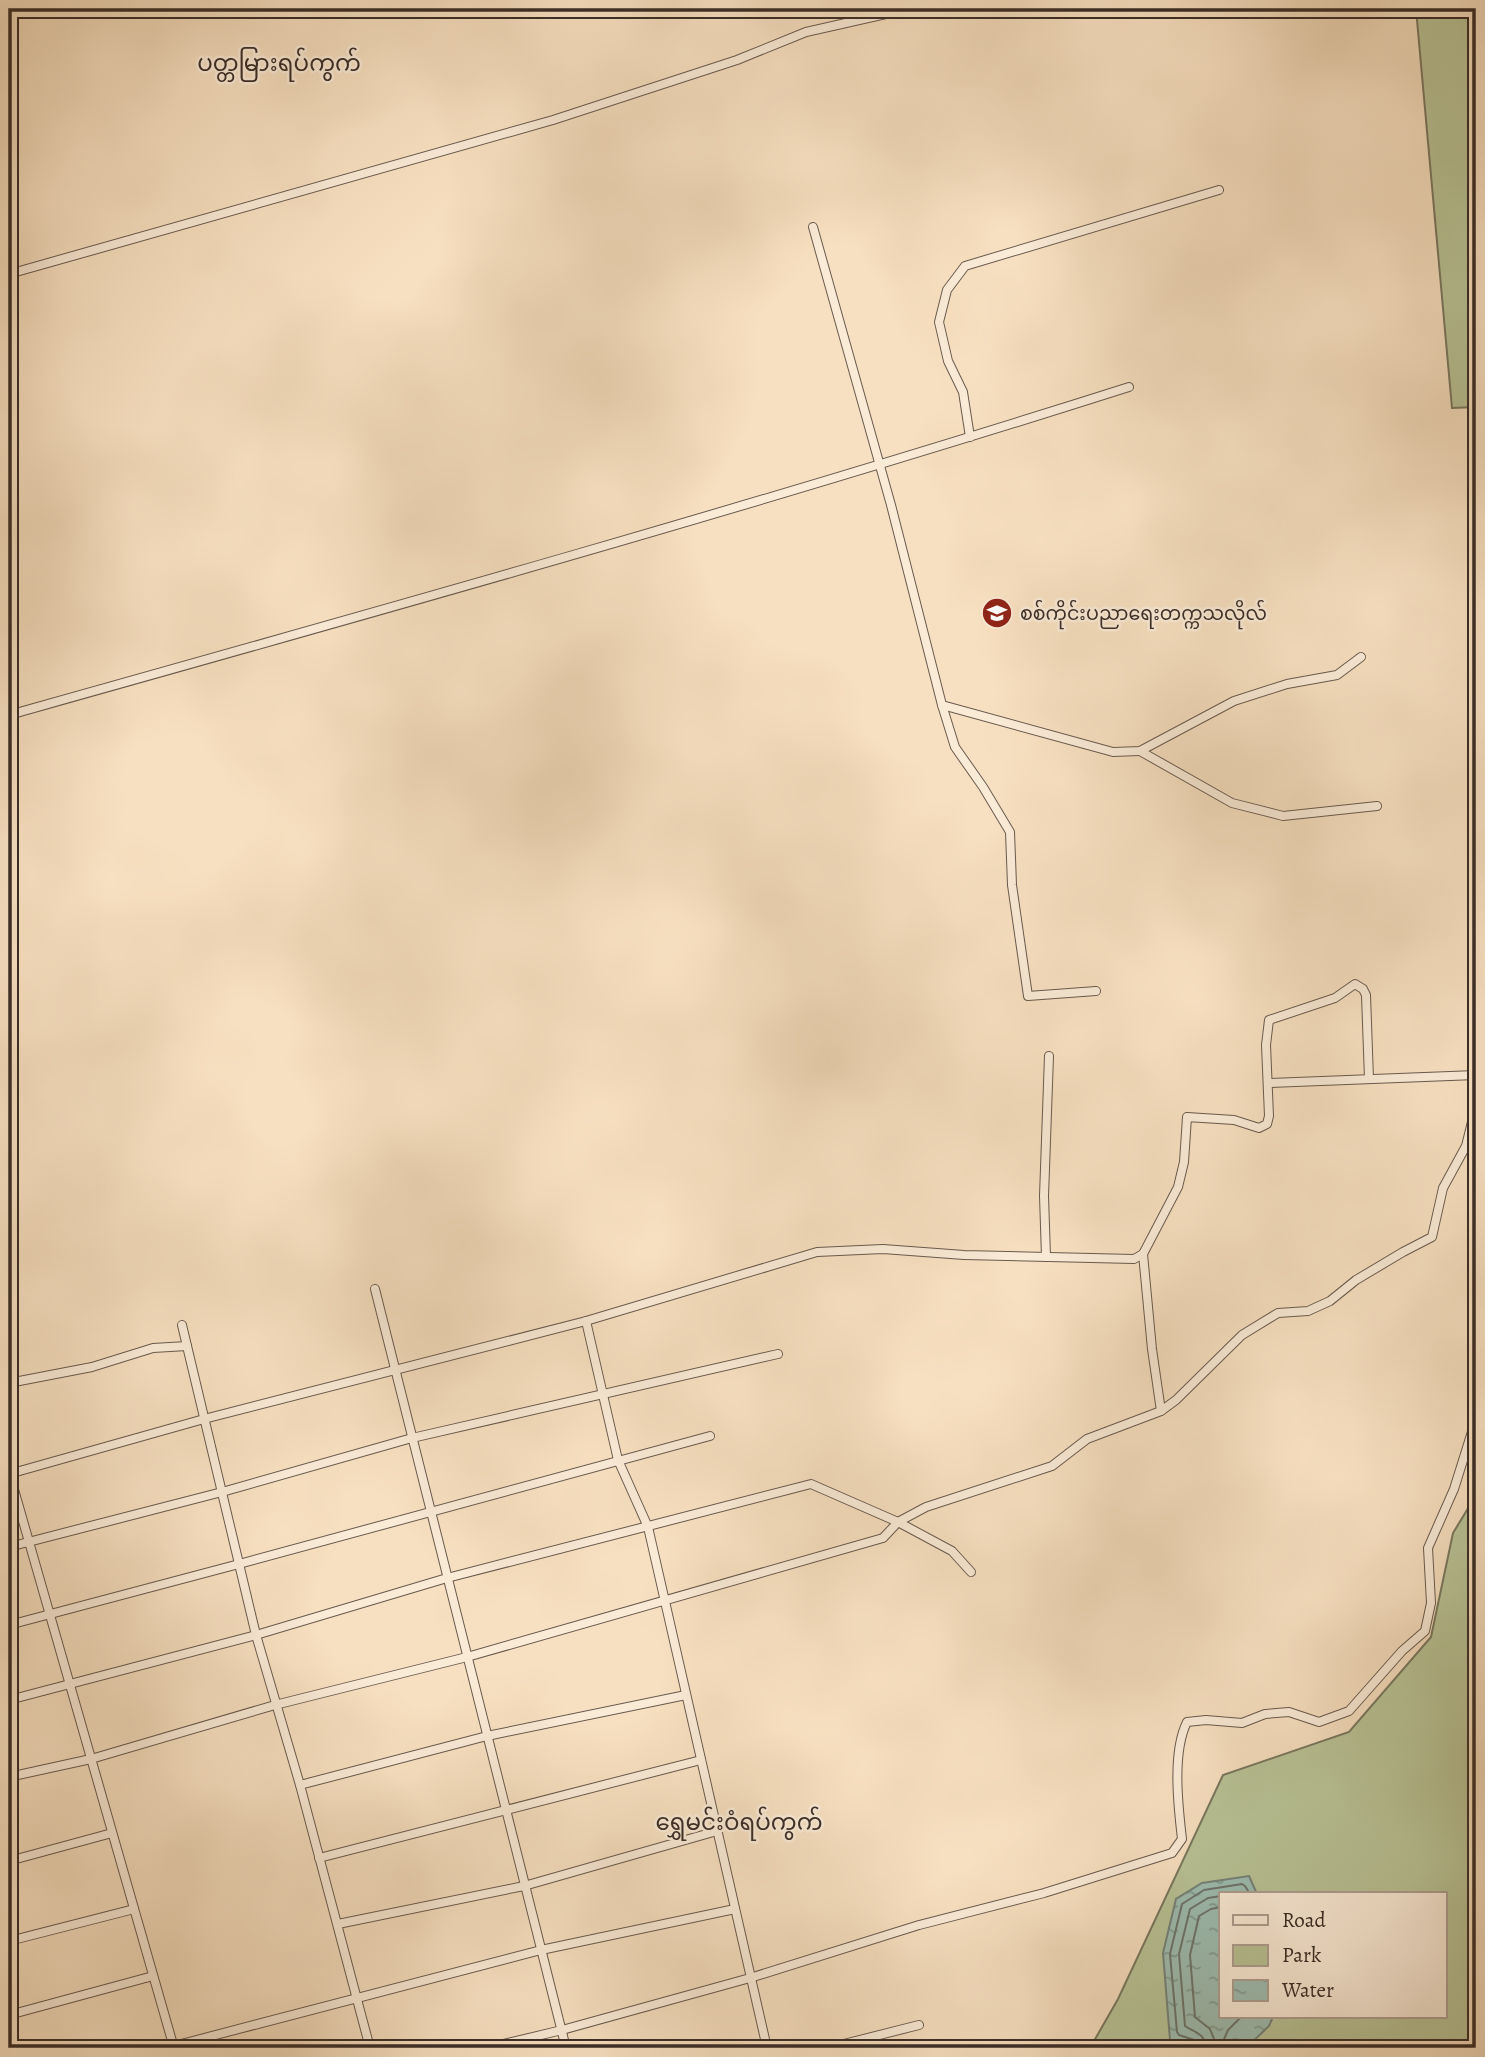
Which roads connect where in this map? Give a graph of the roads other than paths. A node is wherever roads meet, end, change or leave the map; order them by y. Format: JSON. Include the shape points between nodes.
{"nodes":[{"id":1,"x":908,"y":9,"type":"edge"},
{"id":2,"x":1219,"y":190,"type":"dead end"},
{"id":3,"x":813,"y":227,"type":"dead end"},
{"id":4,"x":9,"y":274,"type":"edge"},
{"id":5,"x":1129,"y":387,"type":"dead end"},
{"id":6,"x":970,"y":437,"type":"junction"},
{"id":7,"x":879,"y":464,"type":"junction"},
{"id":8,"x":1361,"y":657,"type":"dead end"},
{"id":9,"x":942,"y":705,"type":"junction"},
{"id":10,"x":9,"y":715,"type":"edge"},
{"id":11,"x":1140,"y":751,"type":"junction"},
{"id":12,"x":1377,"y":806,"type":"dead end"},
{"id":13,"x":1096,"y":991,"type":"dead end"},
{"id":14,"x":1049,"y":1056,"type":"dead end"},
{"id":15,"x":1476,"y":1075,"type":"edge"},
{"id":16,"x":1369,"y":1079,"type":"junction"},
{"id":17,"x":1268,"y":1083,"type":"junction"},
{"id":18,"x":1476,"y":1106,"type":"edge"},
{"id":19,"x":1143,"y":1254,"type":"junction"},
{"id":20,"x":1046,"y":1256,"type":"junction"},
{"id":21,"x":375,"y":1289,"type":"dead end"},
{"id":22,"x":586,"y":1321,"type":"junction"},
{"id":23,"x":182,"y":1325,"type":"dead end"},
{"id":24,"x":187,"y":1346,"type":"junction"},
{"id":25,"x":778,"y":1354,"type":"dead end"},
{"id":26,"x":395,"y":1369,"type":"junction"},
{"id":27,"x":9,"y":1382,"type":"edge"},
{"id":28,"x":604,"y":1394,"type":"junction"},
{"id":29,"x":1161,"y":1410,"type":"junction"},
{"id":30,"x":204,"y":1419,"type":"junction"},
{"id":31,"x":1476,"y":1419,"type":"edge"},
{"id":32,"x":710,"y":1436,"type":"dead end"},
{"id":33,"x":412,"y":1438,"type":"junction"},
{"id":34,"x":618,"y":1460,"type":"junction"},
{"id":35,"x":9,"y":1473,"type":"edge"},
{"id":36,"x":222,"y":1492,"type":"junction"},
{"id":37,"x":431,"y":1513,"type":"junction"},
{"id":38,"x":898,"y":1522,"type":"junction"},
{"id":39,"x":648,"y":1527,"type":"junction"},
{"id":40,"x":28,"y":1542,"type":"junction"},
{"id":41,"x":9,"y":1547,"type":"edge"},
{"id":42,"x":239,"y":1564,"type":"junction"},
{"id":43,"x":971,"y":1572,"type":"dead end"},
{"id":44,"x":447,"y":1578,"type":"junction"},
{"id":45,"x":664,"y":1600,"type":"junction"},
{"id":46,"x":50,"y":1614,"type":"junction"},
{"id":47,"x":9,"y":1625,"type":"edge"},
{"id":48,"x":256,"y":1635,"type":"junction"},
{"id":49,"x":467,"y":1657,"type":"junction"},
{"id":50,"x":70,"y":1685,"type":"junction"},
{"id":51,"x":686,"y":1695,"type":"junction"},
{"id":52,"x":9,"y":1700,"type":"edge"},
{"id":53,"x":275,"y":1705,"type":"junction"},
{"id":54,"x":487,"y":1736,"type":"junction"},
{"id":55,"x":91,"y":1759,"type":"junction"},
{"id":56,"x":701,"y":1760,"type":"junction"},
{"id":57,"x":9,"y":1777,"type":"edge"},
{"id":58,"x":300,"y":1785,"type":"junction"},
{"id":59,"x":506,"y":1811,"type":"junction"},
{"id":60,"x":717,"y":1830,"type":"junction"},
{"id":61,"x":112,"y":1833,"type":"junction"},
{"id":62,"x":319,"y":1858,"type":"junction"},
{"id":63,"x":9,"y":1861,"type":"edge"},
{"id":64,"x":524,"y":1886,"type":"junction"},
{"id":65,"x":134,"y":1909,"type":"junction"},
{"id":66,"x":735,"y":1909,"type":"junction"},
{"id":67,"x":338,"y":1924,"type":"junction"},
{"id":68,"x":9,"y":1941,"type":"edge"},
{"id":69,"x":541,"y":1950,"type":"junction"},
{"id":70,"x":153,"y":1976,"type":"junction"},
{"id":71,"x":750,"y":1978,"type":"junction"},
{"id":72,"x":357,"y":1997,"type":"junction"},
{"id":73,"x":9,"y":2015,"type":"edge"},
{"id":74,"x":919,"y":2025,"type":"dead end"},
{"id":75,"x":562,"y":2030,"type":"junction"},
{"id":76,"x":171,"y":2048,"type":"edge"},
{"id":77,"x":370,"y":2048,"type":"edge"},
{"id":78,"x":487,"y":2048,"type":"edge"},
{"id":79,"x":566,"y":2048,"type":"edge"},
{"id":80,"x":767,"y":2048,"type":"edge"},
{"id":81,"x":828,"y":2048,"type":"edge"}],
"edges":[{"from":1,"to":4,"type":"street","via":[[806,32],[737,60],[553,120]]},
{"from":2,"to":6,"type":"street","via":[[965,266],[947,290],[939,322],[948,361],[963,392]]},
{"from":3,"to":7,"type":"street"},
{"from":5,"to":6,"type":"street"},
{"from":6,"to":7,"type":"street"},
{"from":7,"to":9,"type":"street"},
{"from":7,"to":10,"type":"street"},
{"from":8,"to":11,"type":"street","via":[[1337,675],[1287,684],[1234,701]]},
{"from":9,"to":11,"type":"street","via":[[1113,752]]},
{"from":9,"to":13,"type":"street","via":[[955,747],[1010,832],[1012,885],[1028,996]]},
{"from":11,"to":12,"type":"street","via":[[1232,803],[1283,816]]},
{"from":14,"to":20,"type":"street"},
{"from":15,"to":16,"type":"street"},
{"from":16,"to":17,"type":"street"},
{"from":16,"to":17,"type":"street","via":[[1366,995],[1355,984],[1335,998],[1269,1020]]},
{"from":17,"to":19,"type":"street","via":[[1269,1116],[1267,1124],[1259,1128],[1234,1120],[1187,1117],[1178,1187]]},
{"from":18,"to":29,"type":"street","via":[[1466,1146],[1443,1188],[1432,1237],[1356,1280],[1330,1301],[1308,1311],[1278,1314],[1242,1335]]},
{"from":19,"to":20,"type":"street","via":[[1134,1259]]},
{"from":19,"to":29,"type":"street"},
{"from":20,"to":22,"type":"street","via":[[883,1249],[817,1252]]},
{"from":21,"to":26,"type":"street"},
{"from":22,"to":26,"type":"street"},
{"from":22,"to":28,"type":"street"},
{"from":23,"to":24,"type":"street"},
{"from":24,"to":27,"type":"street","via":[[153,1348],[92,1367]]},
{"from":24,"to":30,"type":"street"},
{"from":25,"to":28,"type":"street"},
{"from":26,"to":30,"type":"street"},
{"from":26,"to":33,"type":"street"},
{"from":28,"to":33,"type":"street"},
{"from":28,"to":34,"type":"street"},
{"from":29,"to":38,"type":"street","via":[[1087,1440],[1052,1466],[926,1507]]},
{"from":30,"to":35,"type":"street"},
{"from":30,"to":36,"type":"street"},
{"from":31,"to":71,"type":"street","via":[[1454,1489],[1428,1548],[1431,1603],[1425,1631],[1349,1710],[1319,1721],[1289,1712],[1265,1714],[1242,1723],[1187,1721],[1180,1735],[1177,1800],[1182,1839],[1172,1853]]},
{"from":32,"to":34,"type":"street"},
{"from":33,"to":36,"type":"street"},
{"from":33,"to":37,"type":"street"},
{"from":34,"to":37,"type":"street"},
{"from":34,"to":39,"type":"street"},
{"from":35,"to":40,"type":"street"},
{"from":36,"to":40,"type":"street"},
{"from":36,"to":42,"type":"street"},
{"from":37,"to":42,"type":"street"},
{"from":37,"to":44,"type":"street"},
{"from":38,"to":39,"type":"street","via":[[811,1484]]},
{"from":38,"to":43,"type":"street","via":[[952,1551]]},
{"from":38,"to":45,"type":"street","via":[[883,1538]]},
{"from":39,"to":44,"type":"street"},
{"from":39,"to":45,"type":"street"},
{"from":40,"to":41,"type":"street"},
{"from":40,"to":46,"type":"street"},
{"from":42,"to":46,"type":"street"},
{"from":42,"to":48,"type":"street"},
{"from":44,"to":48,"type":"street"},
{"from":44,"to":49,"type":"street"},
{"from":45,"to":49,"type":"street"},
{"from":45,"to":51,"type":"street"},
{"from":46,"to":47,"type":"street"},
{"from":46,"to":50,"type":"street"},
{"from":48,"to":50,"type":"street"},
{"from":48,"to":53,"type":"street"},
{"from":49,"to":53,"type":"street"},
{"from":49,"to":54,"type":"street"},
{"from":50,"to":52,"type":"street"},
{"from":50,"to":55,"type":"street"},
{"from":51,"to":54,"type":"street"},
{"from":51,"to":56,"type":"street"},
{"from":53,"to":55,"type":"street"},
{"from":53,"to":58,"type":"street"},
{"from":54,"to":58,"type":"street"},
{"from":54,"to":59,"type":"street"},
{"from":55,"to":57,"type":"street"},
{"from":55,"to":61,"type":"street"},
{"from":56,"to":59,"type":"street"},
{"from":56,"to":60,"type":"street"},
{"from":58,"to":62,"type":"street"},
{"from":59,"to":62,"type":"street"},
{"from":59,"to":64,"type":"street"},
{"from":60,"to":64,"type":"street"},
{"from":60,"to":66,"type":"street"},
{"from":61,"to":63,"type":"street"},
{"from":61,"to":65,"type":"street"},
{"from":62,"to":67,"type":"street"},
{"from":64,"to":67,"type":"street"},
{"from":64,"to":69,"type":"street"},
{"from":65,"to":68,"type":"street"},
{"from":65,"to":70,"type":"street"},
{"from":66,"to":69,"type":"street"},
{"from":66,"to":71,"type":"street"},
{"from":67,"to":72,"type":"street"},
{"from":69,"to":72,"type":"street"},
{"from":69,"to":75,"type":"street"},
{"from":70,"to":73,"type":"street"},
{"from":70,"to":76,"type":"street"},
{"from":71,"to":75,"type":"street"},
{"from":71,"to":80,"type":"street"},
{"from":72,"to":76,"type":"street"},
{"from":72,"to":77,"type":"street"},
{"from":74,"to":81,"type":"street"},
{"from":75,"to":78,"type":"street"},
{"from":75,"to":79,"type":"street"}]}
